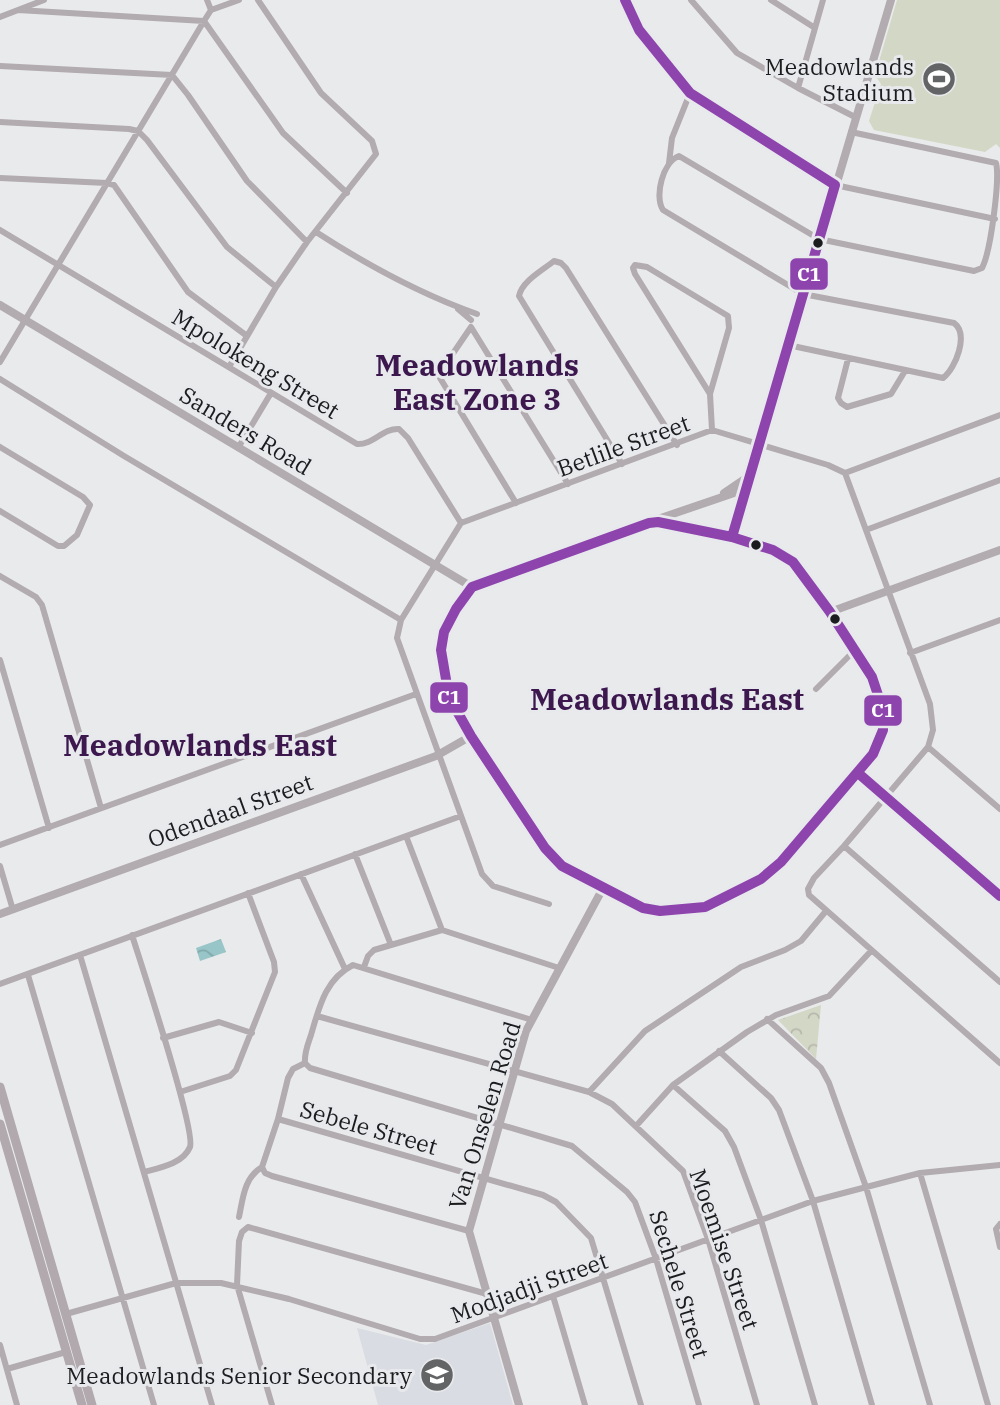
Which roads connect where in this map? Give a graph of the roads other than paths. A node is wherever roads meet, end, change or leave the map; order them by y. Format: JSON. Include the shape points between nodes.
{"nodes":[{"id":1,"x":44,"y":0,"type":"edge"},
{"id":2,"x":207,"y":0,"type":"edge"},
{"id":3,"x":239,"y":0,"type":"edge"},
{"id":4,"x":258,"y":0,"type":"edge"},
{"id":5,"x":625,"y":0,"type":"edge"},
{"id":6,"x":691,"y":0,"type":"edge"},
{"id":7,"x":771,"y":0,"type":"edge"},
{"id":8,"x":823,"y":0,"type":"edge"},
{"id":9,"x":891,"y":0,"type":"edge"},
{"id":10,"x":18,"y":10,"type":"junction"},
{"id":11,"x":211,"y":10,"type":"junction"},
{"id":12,"x":0,"y":17,"type":"edge"},
{"id":13,"x":204,"y":21,"type":"junction"},
{"id":14,"x":815,"y":28,"type":"junction"},
{"id":15,"x":0,"y":66,"type":"edge"},
{"id":16,"x":172,"y":75,"type":"junction"},
{"id":17,"x":798,"y":88,"type":"junction"},
{"id":18,"x":690,"y":93,"type":"junction"},
{"id":19,"x":855,"y":117,"type":"junction"},
{"id":20,"x":0,"y":121,"type":"edge"},
{"id":21,"x":138,"y":131,"type":"junction"},
{"id":22,"x":851,"y":132,"type":"junction"},
{"id":23,"x":668,"y":165,"type":"junction"},
{"id":24,"x":0,"y":178,"type":"edge"},
{"id":25,"x":107,"y":183,"type":"junction"},
{"id":26,"x":835,"y":185,"type":"junction"},
{"id":27,"x":347,"y":192,"type":"junction"},
{"id":28,"x":995,"y":219,"type":"junction"},
{"id":29,"x":0,"y":230,"type":"edge"},
{"id":30,"x":316,"y":232,"type":"junction"},
{"id":31,"x":819,"y":239,"type":"junction"},
{"id":32,"x":307,"y":242,"type":"junction"},
{"id":33,"x":58,"y":265,"type":"junction"},
{"id":34,"x":276,"y":287,"type":"junction"},
{"id":35,"x":803,"y":294,"type":"junction"},
{"id":36,"x":0,"y":305,"type":"edge"},
{"id":37,"x":454,"y":306,"type":"junction"},
{"id":38,"x":477,"y":314,"type":"dead end"},
{"id":39,"x":25,"y":320,"type":"junction"},
{"id":40,"x":471,"y":324,"type":"junction"},
{"id":41,"x":247,"y":336,"type":"junction"},
{"id":42,"x":788,"y":345,"type":"junction"},
{"id":43,"x":848,"y":359,"type":"junction"},
{"id":44,"x":0,"y":362,"type":"edge"},
{"id":45,"x":229,"y":367,"type":"junction"},
{"id":46,"x":905,"y":371,"type":"junction"},
{"id":47,"x":0,"y":379,"type":"edge"},
{"id":48,"x":271,"y":393,"type":"junction"},
{"id":49,"x":710,"y":394,"type":"junction"},
{"id":50,"x":1000,"y":415,"type":"edge"},
{"id":51,"x":712,"y":430,"type":"junction"},
{"id":52,"x":758,"y":443,"type":"junction"},
{"id":53,"x":677,"y":445,"type":"junction"},
{"id":54,"x":0,"y":447,"type":"edge"},
{"id":55,"x":238,"y":448,"type":"junction"},
{"id":56,"x":622,"y":464,"type":"junction"},
{"id":57,"x":845,"y":473,"type":"junction"},
{"id":58,"x":749,"y":476,"type":"junction"},
{"id":59,"x":1000,"y":480,"type":"edge"},
{"id":60,"x":568,"y":484,"type":"junction"},
{"id":61,"x":744,"y":494,"type":"junction"},
{"id":62,"x":713,"y":501,"type":"junction"},
{"id":63,"x":516,"y":503,"type":"junction"},
{"id":64,"x":0,"y":511,"type":"edge"},
{"id":65,"x":461,"y":523,"type":"junction"},
{"id":66,"x":649,"y":523,"type":"junction"},
{"id":67,"x":866,"y":530,"type":"junction"},
{"id":68,"x":732,"y":537,"type":"junction"},
{"id":69,"x":1000,"y":550,"type":"edge"},
{"id":70,"x":436,"y":566,"type":"junction"},
{"id":71,"x":0,"y":576,"type":"edge"},
{"id":72,"x":472,"y":587,"type":"junction"},
{"id":73,"x":888,"y":591,"type":"junction"},
{"id":74,"x":830,"y":612,"type":"junction"},
{"id":75,"x":401,"y":620,"type":"junction"},
{"id":76,"x":1000,"y":620,"type":"edge"},
{"id":77,"x":855,"y":650,"type":"junction"},
{"id":78,"x":910,"y":653,"type":"junction"},
{"id":79,"x":0,"y":660,"type":"edge"},
{"id":80,"x":816,"y":689,"type":"dead end"},
{"id":81,"x":416,"y":694,"type":"junction"},
{"id":82,"x":471,"y":737,"type":"junction"},
{"id":83,"x":928,"y":747,"type":"junction"},
{"id":84,"x":440,"y":755,"type":"junction"},
{"id":85,"x":858,"y":773,"type":"junction"},
{"id":86,"x":885,"y":797,"type":"junction"},
{"id":87,"x":101,"y":808,"type":"junction"},
{"id":88,"x":1000,"y":809,"type":"edge"},
{"id":89,"x":461,"y":816,"type":"junction"},
{"id":90,"x":49,"y":828,"type":"junction"},
{"id":91,"x":405,"y":836,"type":"junction"},
{"id":92,"x":0,"y":845,"type":"edge"},
{"id":93,"x":845,"y":846,"type":"junction"},
{"id":94,"x":355,"y":854,"type":"junction"},
{"id":95,"x":0,"y":866,"type":"edge"},
{"id":96,"x":301,"y":874,"type":"junction"},
{"id":97,"x":603,"y":888,"type":"junction"},
{"id":98,"x":248,"y":893,"type":"junction"},
{"id":99,"x":1000,"y":896,"type":"edge"},
{"id":100,"x":549,"y":904,"type":"dead end"},
{"id":101,"x":13,"y":909,"type":"junction"},
{"id":102,"x":827,"y":911,"type":"junction"},
{"id":103,"x":0,"y":914,"type":"edge"},
{"id":104,"x":442,"y":930,"type":"junction"},
{"id":105,"x":132,"y":935,"type":"junction"},
{"id":106,"x":391,"y":945,"type":"junction"},
{"id":107,"x":871,"y":951,"type":"junction"},
{"id":108,"x":80,"y":955,"type":"junction"},
{"id":109,"x":364,"y":967,"type":"junction"},
{"id":110,"x":559,"y":968,"type":"junction"},
{"id":111,"x":345,"y":969,"type":"junction"},
{"id":112,"x":28,"y":975,"type":"junction"},
{"id":113,"x":1000,"y":982,"type":"edge"},
{"id":114,"x":0,"y":984,"type":"edge"},
{"id":115,"x":317,"y":1016,"type":"junction"},
{"id":116,"x":767,"y":1019,"type":"junction"},
{"id":117,"x":532,"y":1020,"type":"junction"},
{"id":118,"x":252,"y":1033,"type":"junction"},
{"id":119,"x":163,"y":1038,"type":"junction"},
{"id":120,"x":719,"y":1051,"type":"junction"},
{"id":121,"x":305,"y":1063,"type":"junction"},
{"id":122,"x":1000,"y":1063,"type":"edge"},
{"id":123,"x":513,"y":1073,"type":"junction"},
{"id":124,"x":673,"y":1085,"type":"junction"},
{"id":125,"x":0,"y":1087,"type":"edge"},
{"id":126,"x":180,"y":1092,"type":"junction"},
{"id":127,"x":589,"y":1092,"type":"junction"},
{"id":128,"x":278,"y":1119,"type":"junction"},
{"id":129,"x":0,"y":1124,"type":"edge"},
{"id":130,"x":498,"y":1125,"type":"junction"},
{"id":131,"x":636,"y":1126,"type":"junction"},
{"id":132,"x":1000,"y":1165,"type":"edge"},
{"id":133,"x":262,"y":1167,"type":"junction"},
{"id":134,"x":144,"y":1172,"type":"junction"},
{"id":135,"x":920,"y":1173,"type":"junction"},
{"id":136,"x":483,"y":1178,"type":"junction"},
{"id":137,"x":866,"y":1187,"type":"junction"},
{"id":138,"x":813,"y":1201,"type":"junction"},
{"id":139,"x":239,"y":1217,"type":"dead end"},
{"id":140,"x":761,"y":1220,"type":"junction"},
{"id":141,"x":1000,"y":1224,"type":"edge"},
{"id":142,"x":469,"y":1231,"type":"junction"},
{"id":143,"x":708,"y":1240,"type":"junction"},
{"id":144,"x":1000,"y":1247,"type":"edge"},
{"id":145,"x":656,"y":1259,"type":"junction"},
{"id":146,"x":605,"y":1278,"type":"junction"},
{"id":147,"x":176,"y":1283,"type":"junction"},
{"id":148,"x":237,"y":1285,"type":"junction"},
{"id":149,"x":487,"y":1294,"type":"junction"},
{"id":150,"x":553,"y":1296,"type":"junction"},
{"id":151,"x":122,"y":1298,"type":"junction"},
{"id":152,"x":66,"y":1314,"type":"junction"},
{"id":153,"x":494,"y":1318,"type":"junction"},
{"id":154,"x":0,"y":1345,"type":"edge"},
{"id":155,"x":66,"y":1352,"type":"junction"},
{"id":156,"x":7,"y":1369,"type":"junction"},
{"id":157,"x":17,"y":1405,"type":"edge"},
{"id":158,"x":82,"y":1405,"type":"edge"},
{"id":159,"x":92,"y":1405,"type":"edge"},
{"id":160,"x":154,"y":1405,"type":"edge"},
{"id":161,"x":212,"y":1405,"type":"edge"},
{"id":162,"x":272,"y":1405,"type":"edge"},
{"id":163,"x":519,"y":1405,"type":"edge"},
{"id":164,"x":584,"y":1405,"type":"edge"},
{"id":165,"x":641,"y":1405,"type":"edge"},
{"id":166,"x":699,"y":1405,"type":"edge"},
{"id":167,"x":757,"y":1405,"type":"edge"},
{"id":168,"x":815,"y":1405,"type":"edge"},
{"id":169,"x":872,"y":1405,"type":"edge"},
{"id":170,"x":930,"y":1405,"type":"edge"},
{"id":171,"x":988,"y":1405,"type":"edge"}],
"edges":[{"from":1,"to":10,"type":"street"},
{"from":2,"to":11,"type":"street"},
{"from":3,"to":11,"type":"street"},
{"from":4,"to":27,"type":"street","via":[[321,93],[375,147],[375,157]]},
{"from":5,"to":18,"type":"street","via":[[639,30]]},
{"from":6,"to":17,"type":"street","via":[[737,53]]},
{"from":7,"to":14,"type":"street"},
{"from":8,"to":14,"type":"street"},
{"from":9,"to":19,"type":"street"},
{"from":10,"to":12,"type":"street"},
{"from":10,"to":13,"type":"street"},
{"from":11,"to":13,"type":"street"},
{"from":13,"to":16,"type":"street"},
{"from":13,"to":27,"type":"street","via":[[283,133]]},
{"from":14,"to":17,"type":"street"},
{"from":15,"to":16,"type":"street"},
{"from":16,"to":21,"type":"street"},
{"from":16,"to":32,"type":"street","via":[[247,181]]},
{"from":17,"to":19,"type":"street"},
{"from":18,"to":23,"type":"street","via":[[672,138]]},
{"from":18,"to":26,"type":"street"},
{"from":19,"to":22,"type":"street"},
{"from":20,"to":21,"type":"street"},
{"from":21,"to":25,"type":"street"},
{"from":21,"to":34,"type":"street","via":[[227,247]]},
{"from":22,"to":26,"type":"street"},
{"from":22,"to":28,"type":"street","via":[[993,161],[1000,172]]},
{"from":23,"to":31,"type":"street","via":[[679,156]]},
{"from":23,"to":35,"type":"street","via":[[660,191],[663,210]]},
{"from":24,"to":25,"type":"street"},
{"from":25,"to":33,"type":"street"},
{"from":25,"to":41,"type":"street","via":[[123,195],[188,292]]},
{"from":26,"to":28,"type":"street"},
{"from":26,"to":31,"type":"street"},
{"from":27,"to":30,"type":"street"},
{"from":28,"to":31,"type":"street","via":[[985,264],[976,271]]},
{"from":29,"to":33,"type":"street","name":"Mpolokeng Street"},
{"from":30,"to":32,"type":"street"},
{"from":30,"to":37,"type":"street"},
{"from":31,"to":35,"type":"street"},
{"from":32,"to":34,"type":"street"},
{"from":33,"to":39,"type":"street"},
{"from":33,"to":45,"type":"street","name":"Mpolokeng Street"},
{"from":34,"to":41,"type":"street"},
{"from":35,"to":42,"type":"street"},
{"from":35,"to":46,"type":"street","via":[[959,327],[961,336],[947,375],[939,378]]},
{"from":36,"to":39,"type":"street","name":"Sanders Road"},
{"from":37,"to":38,"type":"street"},
{"from":37,"to":40,"type":"street"},
{"from":39,"to":44,"type":"street"},
{"from":39,"to":55,"type":"street","name":"Sanders Road"},
{"from":40,"to":60,"type":"street"},
{"from":40,"to":63,"type":"street","via":[[440,376]]},
{"from":41,"to":45,"type":"street"},
{"from":42,"to":43,"type":"street"},
{"from":42,"to":52,"type":"street"},
{"from":43,"to":46,"type":"street"},
{"from":43,"to":46,"type":"street","via":[[838,398],[848,407],[891,394]]},
{"from":45,"to":48,"type":"street","name":"Mpolokeng Street"},
{"from":47,"to":75,"type":"street"},
{"from":48,"to":55,"type":"street"},
{"from":48,"to":65,"type":"street","name":"Mpolokeng Street","via":[[357,444],[398,429]]},
{"from":49,"to":49,"type":"street","via":[[729,328],[728,316],[638,265],[633,268]]},
{"from":49,"to":51,"type":"street"},
{"from":50,"to":57,"type":"street"},
{"from":51,"to":52,"type":"street","name":"Betlile Street"},
{"from":51,"to":53,"type":"street","name":"Betlile Street"},
{"from":52,"to":57,"type":"street","name":"Betlile Street"},
{"from":52,"to":58,"type":"street"},
{"from":53,"to":56,"type":"street","name":"Betlile Street"},
{"from":53,"to":56,"type":"street","via":[[561,263],[554,261],[519,291],[519,296]]},
{"from":54,"to":64,"type":"street","via":[[89,502],[76,535],[67,545],[58,546]]},
{"from":55,"to":70,"type":"street","name":"Sanders Road"},
{"from":56,"to":60,"type":"street","name":"Betlile Street"},
{"from":57,"to":67,"type":"street"},
{"from":58,"to":61,"type":"street"},
{"from":58,"to":62,"type":"street"},
{"from":59,"to":67,"type":"street"},
{"from":60,"to":63,"type":"street","name":"Betlile Street"},
{"from":61,"to":62,"type":"street"},
{"from":61,"to":68,"type":"street"},
{"from":62,"to":66,"type":"street"},
{"from":63,"to":65,"type":"street","name":"Betlile Street"},
{"from":65,"to":70,"type":"street"},
{"from":66,"to":68,"type":"street","via":[[671,523]]},
{"from":66,"to":72,"type":"street"},
{"from":67,"to":73,"type":"street"},
{"from":68,"to":74,"type":"street","via":[[789,558]]},
{"from":69,"to":73,"type":"street"},
{"from":70,"to":72,"type":"street","name":"Sanders Road"},
{"from":70,"to":75,"type":"street"},
{"from":71,"to":87,"type":"street","via":[[42,605]]},
{"from":72,"to":82,"type":"street","via":[[444,632],[441,650],[449,697]]},
{"from":73,"to":74,"type":"street"},
{"from":73,"to":78,"type":"street"},
{"from":74,"to":77,"type":"street"},
{"from":75,"to":81,"type":"street","via":[[397,638]]},
{"from":76,"to":78,"type":"street"},
{"from":77,"to":80,"type":"street"},
{"from":77,"to":85,"type":"street","via":[[877,686],[883,720],[876,747]]},
{"from":78,"to":83,"type":"street","via":[[931,712],[933,730]]},
{"from":79,"to":90,"type":"street"},
{"from":81,"to":84,"type":"street"},
{"from":81,"to":87,"type":"street"},
{"from":82,"to":84,"type":"street","name":"Odendaal Street"},
{"from":82,"to":97,"type":"street","via":[[553,857]]},
{"from":83,"to":86,"type":"street"},
{"from":83,"to":88,"type":"street"},
{"from":84,"to":89,"type":"street"},
{"from":84,"to":101,"type":"street","name":"Odendaal Street"},
{"from":85,"to":86,"type":"street"},
{"from":85,"to":97,"type":"street","via":[[775,869],[714,903],[696,909],[651,910]]},
{"from":86,"to":93,"type":"street"},
{"from":86,"to":99,"type":"street"},
{"from":87,"to":90,"type":"street"},
{"from":89,"to":91,"type":"street"},
{"from":89,"to":100,"type":"street","via":[[488,882]]},
{"from":90,"to":92,"type":"street"},
{"from":91,"to":94,"type":"street"},
{"from":91,"to":104,"type":"street"},
{"from":93,"to":102,"type":"street","via":[[810,884],[809,895]]},
{"from":93,"to":113,"type":"street"},
{"from":94,"to":96,"type":"street"},
{"from":94,"to":106,"type":"street"},
{"from":95,"to":101,"type":"street"},
{"from":96,"to":98,"type":"street"},
{"from":96,"to":111,"type":"street"},
{"from":97,"to":110,"type":"street","name":"Van Onselen Road"},
{"from":98,"to":105,"type":"street"},
{"from":98,"to":118,"type":"street","via":[[275,967]]},
{"from":101,"to":103,"type":"street","name":"Odendaal Street"},
{"from":102,"to":107,"type":"street"},
{"from":102,"to":127,"type":"street","via":[[801,941],[734,970],[645,1031]]},
{"from":104,"to":106,"type":"street"},
{"from":104,"to":110,"type":"street"},
{"from":105,"to":108,"type":"street"},
{"from":105,"to":119,"type":"street"},
{"from":106,"to":109,"type":"street","via":[[374,950]]},
{"from":107,"to":116,"type":"street","via":[[829,996]]},
{"from":107,"to":122,"type":"street"},
{"from":108,"to":112,"type":"street"},
{"from":108,"to":134,"type":"street"},
{"from":109,"to":111,"type":"street"},
{"from":109,"to":117,"type":"street"},
{"from":110,"to":117,"type":"street","name":"Van Onselen Road"},
{"from":111,"to":115,"type":"street","via":[[323,997]]},
{"from":112,"to":114,"type":"street"},
{"from":112,"to":151,"type":"street"},
{"from":115,"to":121,"type":"street"},
{"from":115,"to":123,"type":"street","name":"Moemise Street"},
{"from":116,"to":120,"type":"street"},
{"from":116,"to":137,"type":"street","via":[[824,1073]]},
{"from":117,"to":123,"type":"street","name":"Van Onselen Road"},
{"from":118,"to":119,"type":"street","via":[[219,1022]]},
{"from":118,"to":126,"type":"street","via":[[234,1073]]},
{"from":119,"to":126,"type":"street"},
{"from":120,"to":124,"type":"street"},
{"from":120,"to":138,"type":"street","via":[[775,1103]]},
{"from":121,"to":128,"type":"street","via":[[288,1078]]},
{"from":121,"to":130,"type":"street","name":"Sechele Street"},
{"from":123,"to":127,"type":"street","name":"Moemise Street"},
{"from":123,"to":130,"type":"street","name":"Van Onselen Road"},
{"from":124,"to":131,"type":"street"},
{"from":124,"to":140,"type":"street","via":[[729,1136]]},
{"from":125,"to":152,"type":"main road"},
{"from":126,"to":134,"type":"street","via":[[190,1146],[173,1163]]},
{"from":127,"to":131,"type":"street","name":"Moemise Street","via":[[612,1104]]},
{"from":128,"to":133,"type":"street"},
{"from":128,"to":136,"type":"street","name":"Sebele Street"},
{"from":129,"to":155,"type":"main road"},
{"from":130,"to":136,"type":"street","name":"Van Onselen Road"},
{"from":130,"to":145,"type":"street","name":"Sechele Street","via":[[572,1146],[584,1154],[633,1198]]},
{"from":131,"to":143,"type":"street","name":"Moemise Street","via":[[683,1171]]},
{"from":132,"to":135,"type":"street","name":"Modjadji Street"},
{"from":133,"to":139,"type":"street","via":[[245,1187]]},
{"from":133,"to":142,"type":"street","via":[[272,1176]]},
{"from":134,"to":147,"type":"street"},
{"from":135,"to":137,"type":"street","name":"Modjadji Street"},
{"from":135,"to":171,"type":"street"},
{"from":136,"to":142,"type":"street","name":"Van Onselen Road"},
{"from":136,"to":146,"type":"street","name":"Sebele Street","via":[[556,1202],[591,1238]]},
{"from":137,"to":138,"type":"street","name":"Modjadji Street"},
{"from":137,"to":170,"type":"street"},
{"from":138,"to":140,"type":"street","name":"Modjadji Street"},
{"from":138,"to":169,"type":"street"},
{"from":140,"to":143,"type":"street","name":"Modjadji Street"},
{"from":140,"to":168,"type":"street"},
{"from":141,"to":144,"type":"street","via":[[996,1234]]},
{"from":142,"to":149,"type":"street","name":"Van Onselen Road"},
{"from":143,"to":145,"type":"street","name":"Modjadji Street"},
{"from":143,"to":167,"type":"street","name":"Moemise Street"},
{"from":145,"to":146,"type":"street","name":"Modjadji Street"},
{"from":145,"to":166,"type":"street","name":"Sechele Street"},
{"from":146,"to":150,"type":"street","name":"Modjadji Street"},
{"from":146,"to":165,"type":"street","name":"Sebele Street"},
{"from":147,"to":148,"type":"street","name":"Modjadji Street"},
{"from":147,"to":151,"type":"street","name":"Modjadji Street"},
{"from":147,"to":161,"type":"street"},
{"from":148,"to":149,"type":"street","via":[[239,1241],[250,1227]]},
{"from":148,"to":153,"type":"street","name":"Modjadji Street","via":[[428,1340]]},
{"from":148,"to":162,"type":"street"},
{"from":149,"to":153,"type":"street","name":"Van Onselen Road"},
{"from":150,"to":153,"type":"street","name":"Modjadji Street"},
{"from":150,"to":164,"type":"street"},
{"from":151,"to":152,"type":"street","name":"Modjadji Street"},
{"from":151,"to":160,"type":"street"},
{"from":152,"to":159,"type":"main road"},
{"from":153,"to":163,"type":"street","name":"Van Onselen Road"},
{"from":154,"to":156,"type":"street"},
{"from":155,"to":156,"type":"street"},
{"from":155,"to":158,"type":"main road"},
{"from":156,"to":157,"type":"street"}]}
